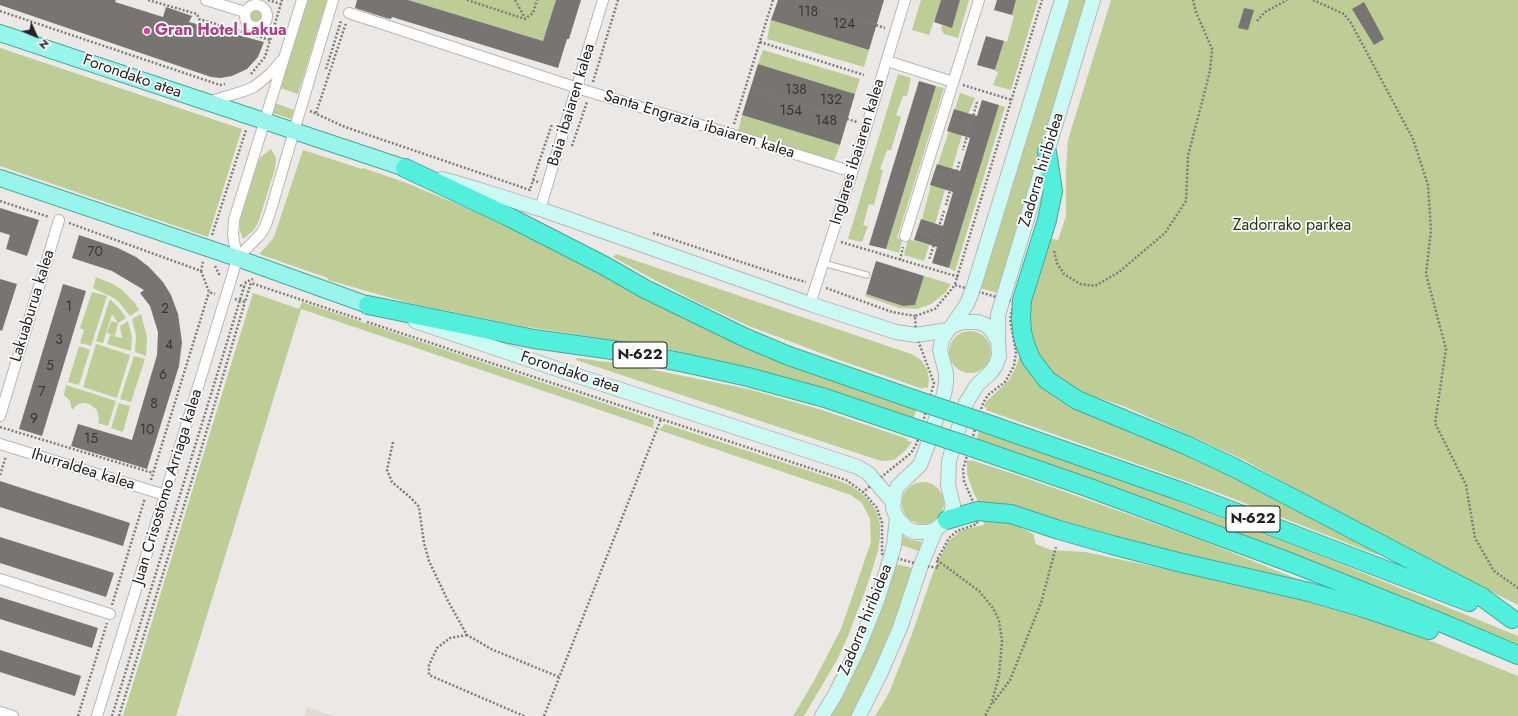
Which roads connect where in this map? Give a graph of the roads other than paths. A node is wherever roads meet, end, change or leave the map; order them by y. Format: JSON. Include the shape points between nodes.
{"nodes":[{"id":1,"x":206,"y":0,"type":"edge"},
{"id":2,"x":302,"y":0,"type":"edge"},
{"id":3,"x":333,"y":0,"type":"edge"},
{"id":4,"x":604,"y":0,"type":"edge"},
{"id":5,"x":906,"y":0,"type":"edge"},
{"id":6,"x":979,"y":0,"type":"edge"},
{"id":7,"x":1062,"y":0,"type":"edge"},
{"id":8,"x":1093,"y":0,"type":"edge"},
{"id":9,"x":245,"y":12,"type":"dead end"},
{"id":10,"x":349,"y":13,"type":"road end"},
{"id":11,"x":0,"y":33,"type":"edge"},
{"id":12,"x":284,"y":58,"type":"junction"},
{"id":13,"x":887,"y":61,"type":"junction"},
{"id":14,"x":953,"y":82,"type":"junction"},
{"id":15,"x":576,"y":88,"type":"junction"},
{"id":16,"x":206,"y":102,"type":"junction"},
{"id":17,"x":257,"y":119,"type":"junction"},
{"id":18,"x":294,"y":131,"type":"junction"},
{"id":19,"x":1047,"y":152,"type":"junction"},
{"id":20,"x":405,"y":168,"type":"junction"},
{"id":21,"x":843,"y":169,"type":"dead end"},
{"id":22,"x":0,"y":178,"type":"edge"},
{"id":23,"x":540,"y":209,"type":"junction"},
{"id":24,"x":59,"y":220,"type":"road end"},
{"id":25,"x":907,"y":230,"type":"road end"},
{"id":26,"x":237,"y":258,"type":"junction"},
{"id":27,"x":823,"y":263,"type":"junction"},
{"id":28,"x":867,"y":275,"type":"dead end"},
{"id":29,"x":810,"y":304,"type":"junction"},
{"id":30,"x":368,"y":306,"type":"junction"},
{"id":31,"x":950,"y":328,"type":"junction"},
{"id":32,"x":998,"y":341,"type":"junction"},
{"id":33,"x":0,"y":416,"type":"edge"},
{"id":34,"x":0,"y":444,"type":"edge"},
{"id":35,"x":165,"y":495,"type":"junction"},
{"id":36,"x":893,"y":502,"type":"junction"},
{"id":37,"x":897,"y":518,"type":"junction"},
{"id":38,"x":942,"y":525,"type":"junction"},
{"id":39,"x":0,"y":580,"type":"edge"},
{"id":40,"x":110,"y":614,"type":"road end"},
{"id":41,"x":1515,"y":620,"type":"edge"},
{"id":42,"x":1476,"y":637,"type":"junction"},
{"id":43,"x":1518,"y":655,"type":"edge"},
{"id":44,"x":0,"y":712,"type":"edge"},
{"id":45,"x":14,"y":716,"type":"edge"},
{"id":46,"x":97,"y":716,"type":"edge"},
{"id":47,"x":822,"y":716,"type":"edge"},
{"id":48,"x":859,"y":716,"type":"edge"}],
"edges":[{"from":1,"to":9,"type":"street"},
{"from":2,"to":12,"type":"street"},
{"from":3,"to":18,"type":"street"},
{"from":4,"to":15,"type":"street","name":"Baia ibaiaren kalea"},
{"from":5,"to":13,"type":"street","name":"Inglares ibaiaren kalea"},
{"from":6,"to":14,"type":"street"},
{"from":7,"to":31,"type":"main road","name":"Zadorra hiribidea","via":[[973,289],[967,304]]},
{"from":8,"to":19,"type":"main road","name":"Zadorra hiribidea"},
{"from":10,"to":15,"type":"street","name":"Santa Engrazia ibaiaren kalea"},
{"from":11,"to":16,"type":"main road","name":"Forondako atea"},
{"from":12,"to":16,"type":"street","via":[[271,73],[254,86]]},
{"from":12,"to":17,"type":"street"},
{"from":13,"to":14,"type":"street"},
{"from":13,"to":27,"type":"street","name":"Inglares ibaiaren kalea"},
{"from":14,"to":25,"type":"street"},
{"from":15,"to":21,"type":"street","name":"Santa Engrazia ibaiaren kalea"},
{"from":15,"to":23,"type":"street","name":"Baia ibaiaren kalea"},
{"from":16,"to":17,"type":"main road","name":"Forondako atea"},
{"from":17,"to":18,"type":"main road","name":"Forondako atea"},
{"from":17,"to":26,"type":"street","via":[[233,225]]},
{"from":18,"to":20,"type":"main road","name":"Forondako atea"},
{"from":18,"to":26,"type":"street","via":[[265,227]]},
{"from":19,"to":32,"type":"main road","name":"Zadorra hiribidea","via":[[998,315]]},
{"from":19,"to":41,"type":"highway","via":[[1053,191],[1047,220],[1022,300],[1021,318],[1025,344],[1034,364],[1047,380],[1077,400],[1180,442],[1235,468],[1482,597]]},
{"from":20,"to":23,"type":"main road","name":"Forondako atea"},
{"from":20,"to":41,"type":"highway","number":"N-622","bridge":true,"via":[[509,217],[645,289],[789,356],[1185,493]]},
{"from":22,"to":26,"type":"main road","name":"Forondako atea"},
{"from":23,"to":29,"type":"main road","name":"Forondako atea"},
{"from":24,"to":33,"type":"street","name":"Lakuaburua kalea"},
{"from":26,"to":30,"type":"main road","name":"Forondako atea"},
{"from":26,"to":35,"type":"street","name":"Juan Crisostomo Arriaga kalea"},
{"from":27,"to":28,"type":"lane"},
{"from":27,"to":29,"type":"street","name":"Inglares ibaiaren kalea"},
{"from":29,"to":31,"type":"main road","name":"Forondako atea","via":[[896,332],[916,335]]},
{"from":30,"to":36,"type":"main road","name":"Forondako atea","via":[[858,467],[868,473]]},
{"from":30,"to":42,"type":"highway","number":"N-622","bridge":true,"via":[[534,339],[634,353],[775,384],[1087,487],[1250,547]]},
{"from":31,"to":32,"type":"main road","name":"Forondako atea","via":[[963,322],[978,322],[986,325]]},
{"from":31,"to":36,"type":"main road","name":"Zadorra hiribidea","via":[[942,340],[940,350],[946,373],[944,394],[928,446],[920,465],[898,486]]},
{"from":32,"to":38,"type":"main road","name":"Zadorra hiribidea","via":[[1000,356],[996,365],[977,385],[966,403],[948,472],[953,505],[951,513]]},
{"from":34,"to":35,"type":"street","name":"Ihurraldea kalea"},
{"from":35,"to":46,"type":"street","name":"Juan Crisostomo Arriaga kalea"},
{"from":36,"to":37,"type":"main road"},
{"from":37,"to":38,"type":"main road","via":[[915,532],[928,532]]},
{"from":37,"to":47,"type":"main road","name":"Zadorra hiribidea","via":[[893,551],[877,602],[860,646]]},
{"from":38,"to":42,"type":"highway","via":[[977,511],[1011,514],[1112,545],[1364,608],[1444,635]]},
{"from":38,"to":48,"type":"main road","name":"Zadorra hiribidea","via":[[921,565],[900,628]]},
{"from":39,"to":40,"type":"street"},
{"from":42,"to":43,"type":"highway","number":"N-622"},
{"from":44,"to":45,"type":"street"}]}
